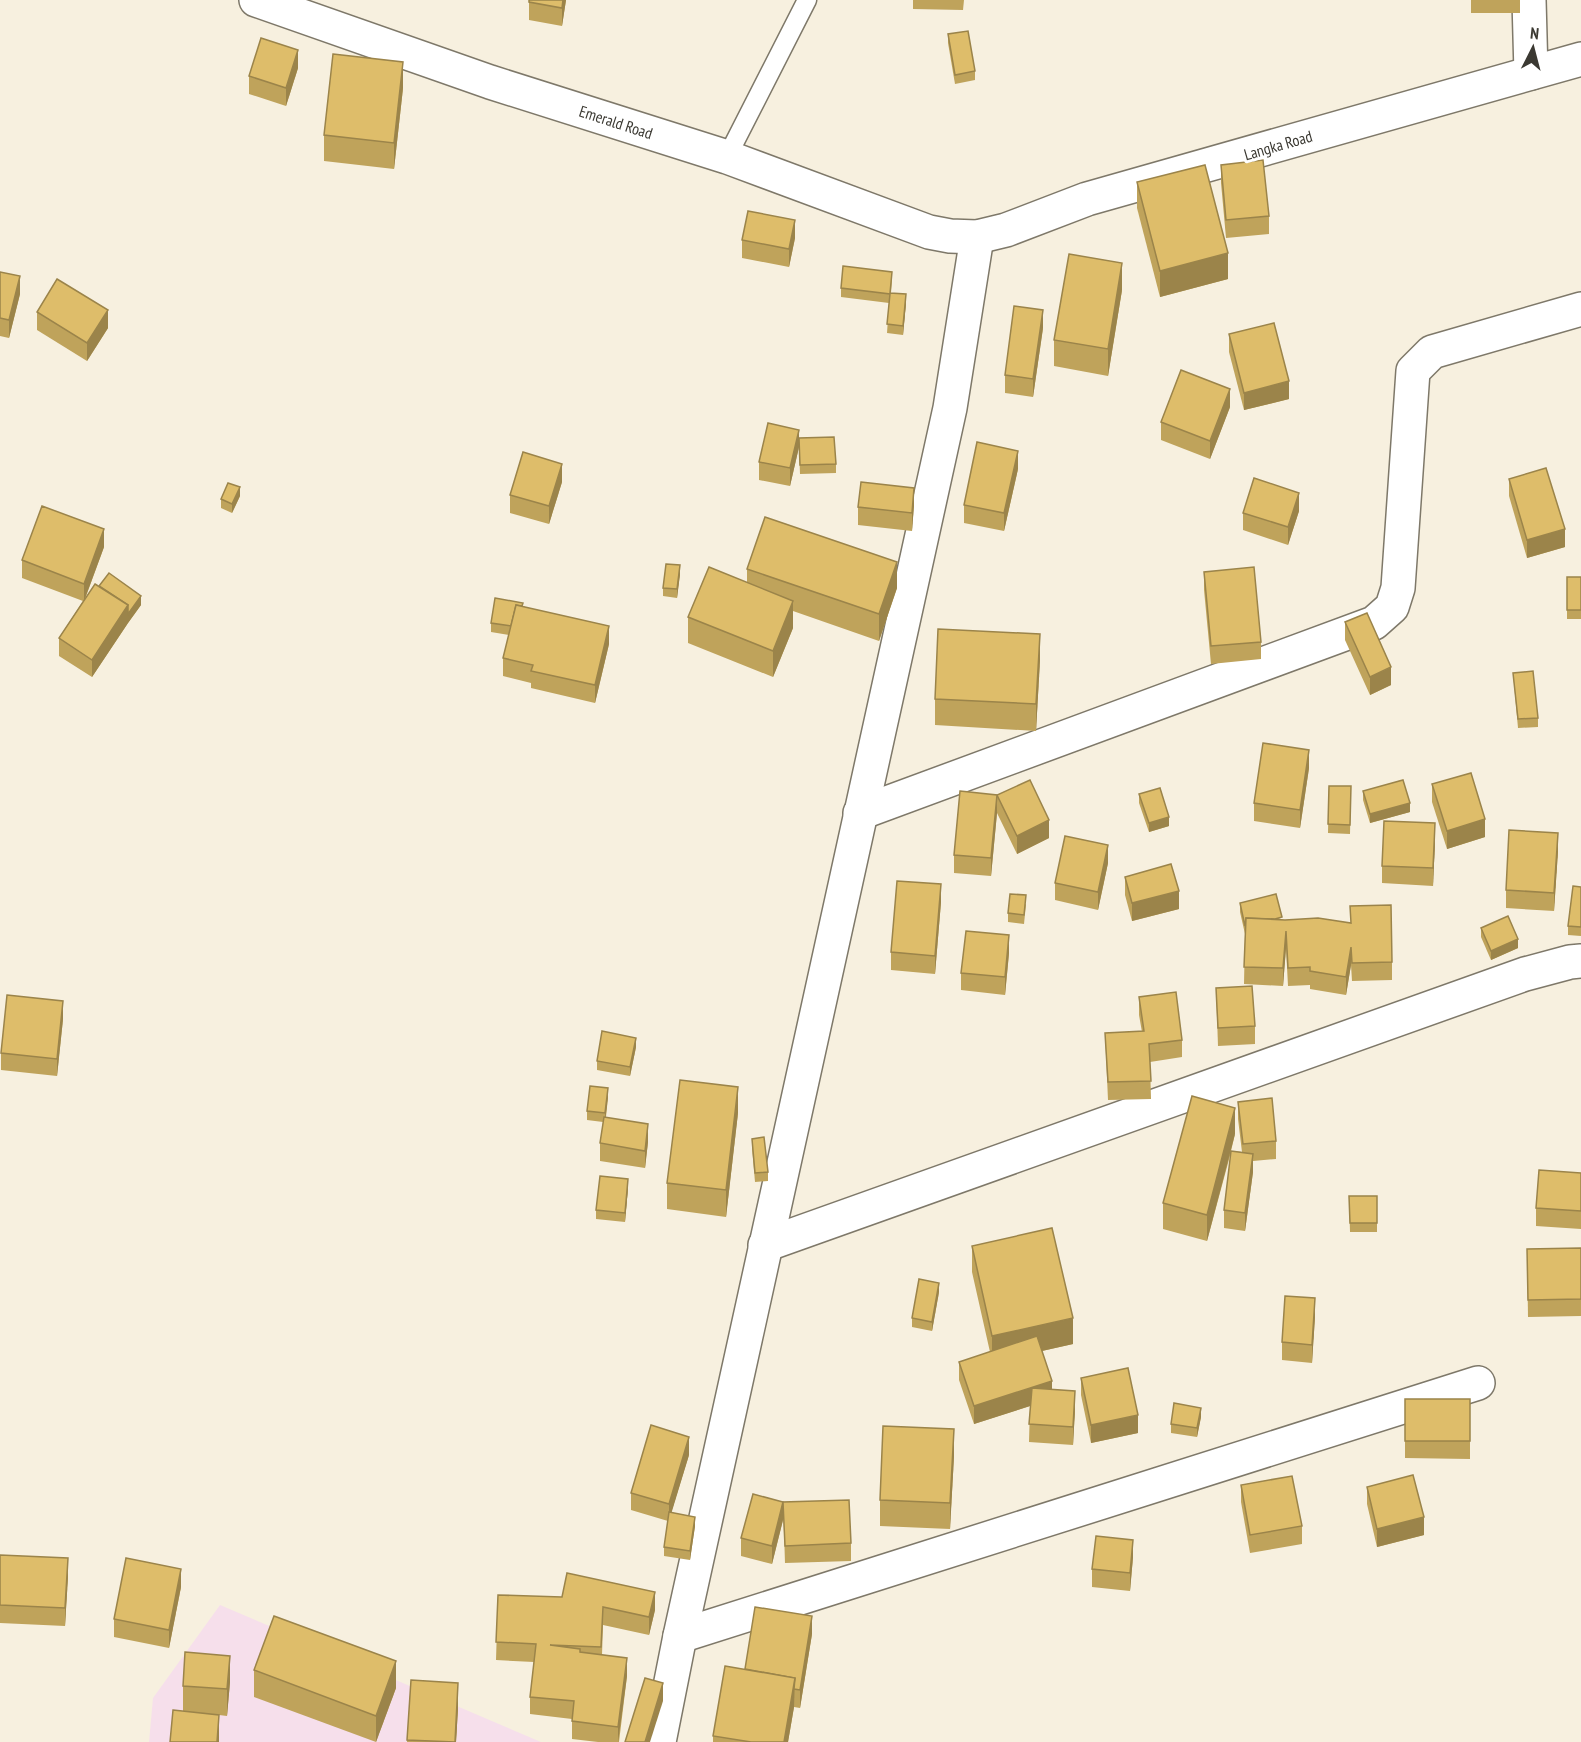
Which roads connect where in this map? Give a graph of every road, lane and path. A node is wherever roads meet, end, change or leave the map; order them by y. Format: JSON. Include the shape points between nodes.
{"nodes":[{"id":1,"x":256,"y":0,"type":"edge"},
{"id":2,"x":807,"y":0,"type":"edge"},
{"id":3,"x":1529,"y":0,"type":"edge"},
{"id":4,"x":1581,"y":59,"type":"edge"},
{"id":5,"x":1531,"y":73,"type":"junction"},
{"id":6,"x":728,"y":157,"type":"junction"},
{"id":7,"x":976,"y":237,"type":"junction"},
{"id":8,"x":1581,"y":309,"type":"edge"},
{"id":9,"x":860,"y":813,"type":"junction"},
{"id":10,"x":1581,"y":961,"type":"edge"},
{"id":11,"x":765,"y":1245,"type":"junction"},
{"id":12,"x":1478,"y":1383,"type":"dead end"},
{"id":13,"x":680,"y":1636,"type":"junction"},
{"id":14,"x":658,"y":1742,"type":"edge"}],
"edges":[{"from":1,"to":6,"type":"street","name":"Emerald Road","via":[[490,82]]},
{"from":2,"to":6,"type":"lane"},
{"from":3,"to":5,"type":"street"},
{"from":4,"to":5,"type":"street","name":"Langka Road"},
{"from":5,"to":7,"type":"street","name":"Langka Road","via":[[1109,193]]},
{"from":6,"to":7,"type":"street","name":"Emerald Road","via":[[929,232]]},
{"from":7,"to":9,"type":"street","via":[[950,408]]},
{"from":8,"to":9,"type":"street","via":[[1432,352],[1413,372],[1398,588],[1392,607],[1374,623]]},
{"from":9,"to":11,"type":"street"},
{"from":10,"to":11,"type":"street","via":[[1524,974]]},
{"from":11,"to":13,"type":"street"},
{"from":12,"to":13,"type":"street"},
{"from":13,"to":14,"type":"street"}]}
